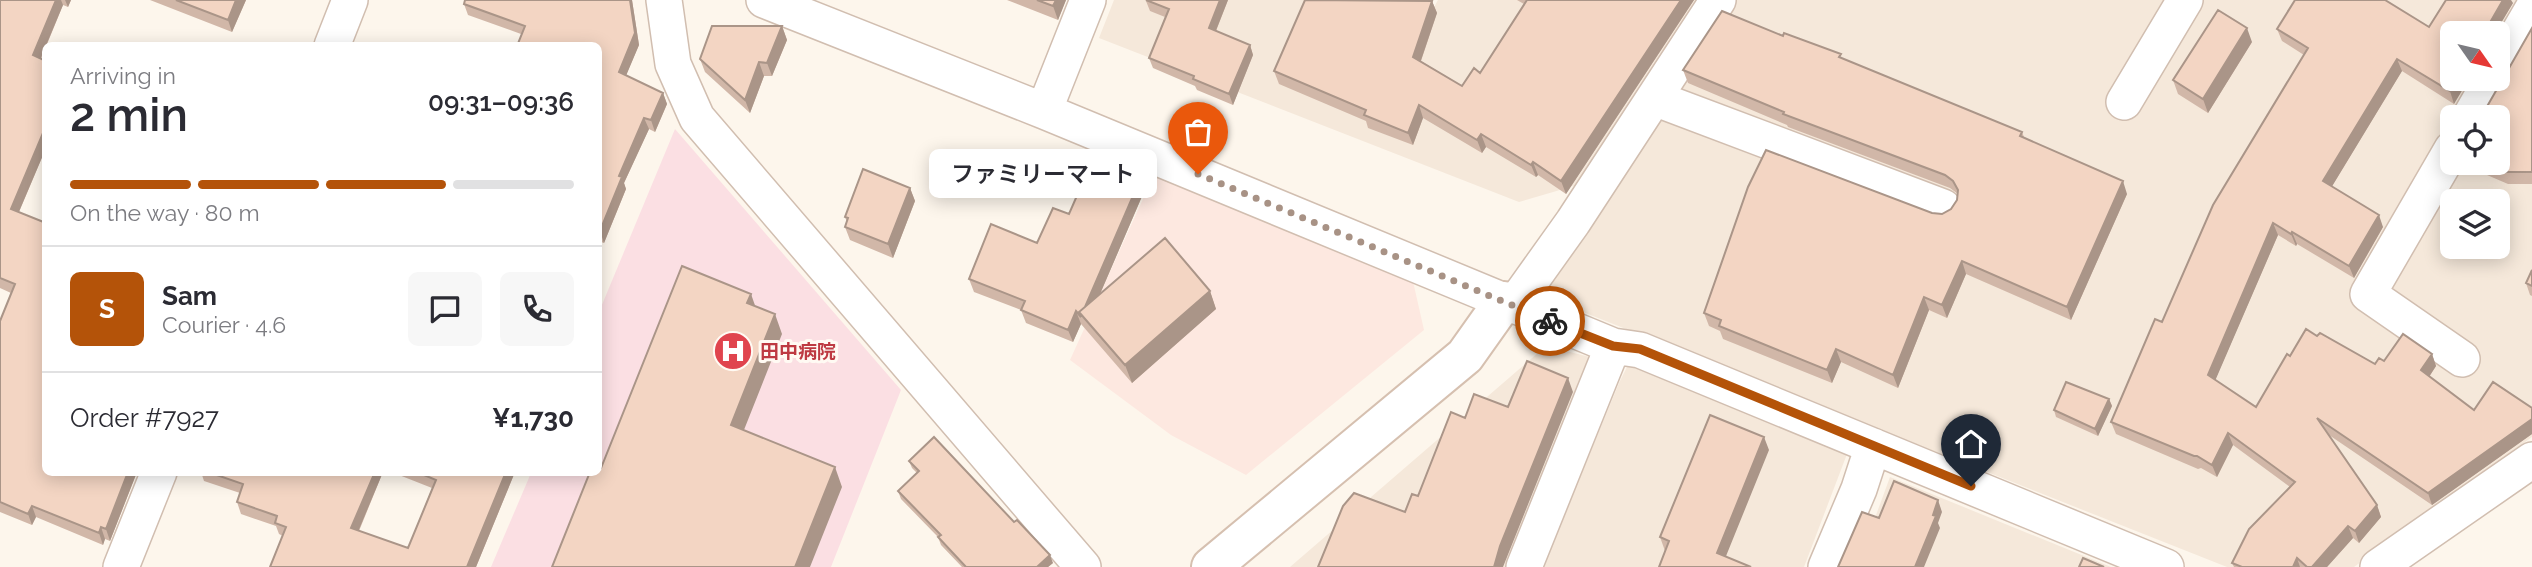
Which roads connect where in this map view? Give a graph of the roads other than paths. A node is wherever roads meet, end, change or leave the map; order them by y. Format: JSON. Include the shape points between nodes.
{"nodes":[{"id":1,"x":350,"y":0,"type":"edge"},
{"id":2,"x":664,"y":0,"type":"edge"},
{"id":3,"x":764,"y":0,"type":"edge"},
{"id":4,"x":1088,"y":0,"type":"edge"},
{"id":5,"x":1718,"y":0,"type":"edge"},
{"id":6,"x":2185,"y":0,"type":"edge"},
{"id":7,"x":2532,"y":10,"type":"edge"},
{"id":8,"x":334,"y":42,"type":"edge"},
{"id":9,"x":2510,"y":48,"type":"edge"},
{"id":10,"x":1654,"y":98,"type":"junction"},
{"id":11,"x":2124,"y":102,"type":"dead end"},
{"id":12,"x":1044,"y":111,"type":"junction"},
{"id":13,"x":2440,"y":170,"type":"edge"},
{"id":14,"x":1943,"y":207,"type":"dead end"},
{"id":15,"x":1508,"y":303,"type":"junction"},
{"id":16,"x":1613,"y":346,"type":"junction"},
{"id":17,"x":2462,"y":359,"type":"dead end"},
{"id":18,"x":1873,"y":446,"type":"junction"},
{"id":19,"x":2532,"y":460,"type":"edge"},
{"id":20,"x":157,"y":476,"type":"edge"},
{"id":21,"x":121,"y":567,"type":"edge"},
{"id":22,"x":1083,"y":567,"type":"edge"},
{"id":23,"x":1211,"y":567,"type":"edge"},
{"id":24,"x":1524,"y":567,"type":"edge"},
{"id":25,"x":1826,"y":567,"type":"edge"},
{"id":26,"x":2166,"y":567,"type":"edge"},
{"id":27,"x":2378,"y":567,"type":"edge"}],
"edges":[{"from":1,"to":8,"type":"street"},
{"from":2,"to":22,"type":"street","via":[[673,64],[697,118]]},
{"from":3,"to":12,"type":"street"},
{"from":4,"to":12,"type":"street"},
{"from":5,"to":10,"type":"street"},
{"from":6,"to":11,"type":"street"},
{"from":7,"to":9,"type":"street"},
{"from":10,"to":14,"type":"street"},
{"from":10,"to":15,"type":"street","via":[[1573,222]]},
{"from":12,"to":15,"type":"street"},
{"from":13,"to":17,"type":"street","via":[[2368,294]]},
{"from":15,"to":16,"type":"street"},
{"from":15,"to":23,"type":"street","via":[[1465,356]]},
{"from":16,"to":18,"type":"street","via":[[1640,349]]},
{"from":16,"to":24,"type":"street"},
{"from":18,"to":25,"type":"street"},
{"from":18,"to":26,"type":"street"},
{"from":19,"to":27,"type":"street"},
{"from":20,"to":21,"type":"street"}]}
